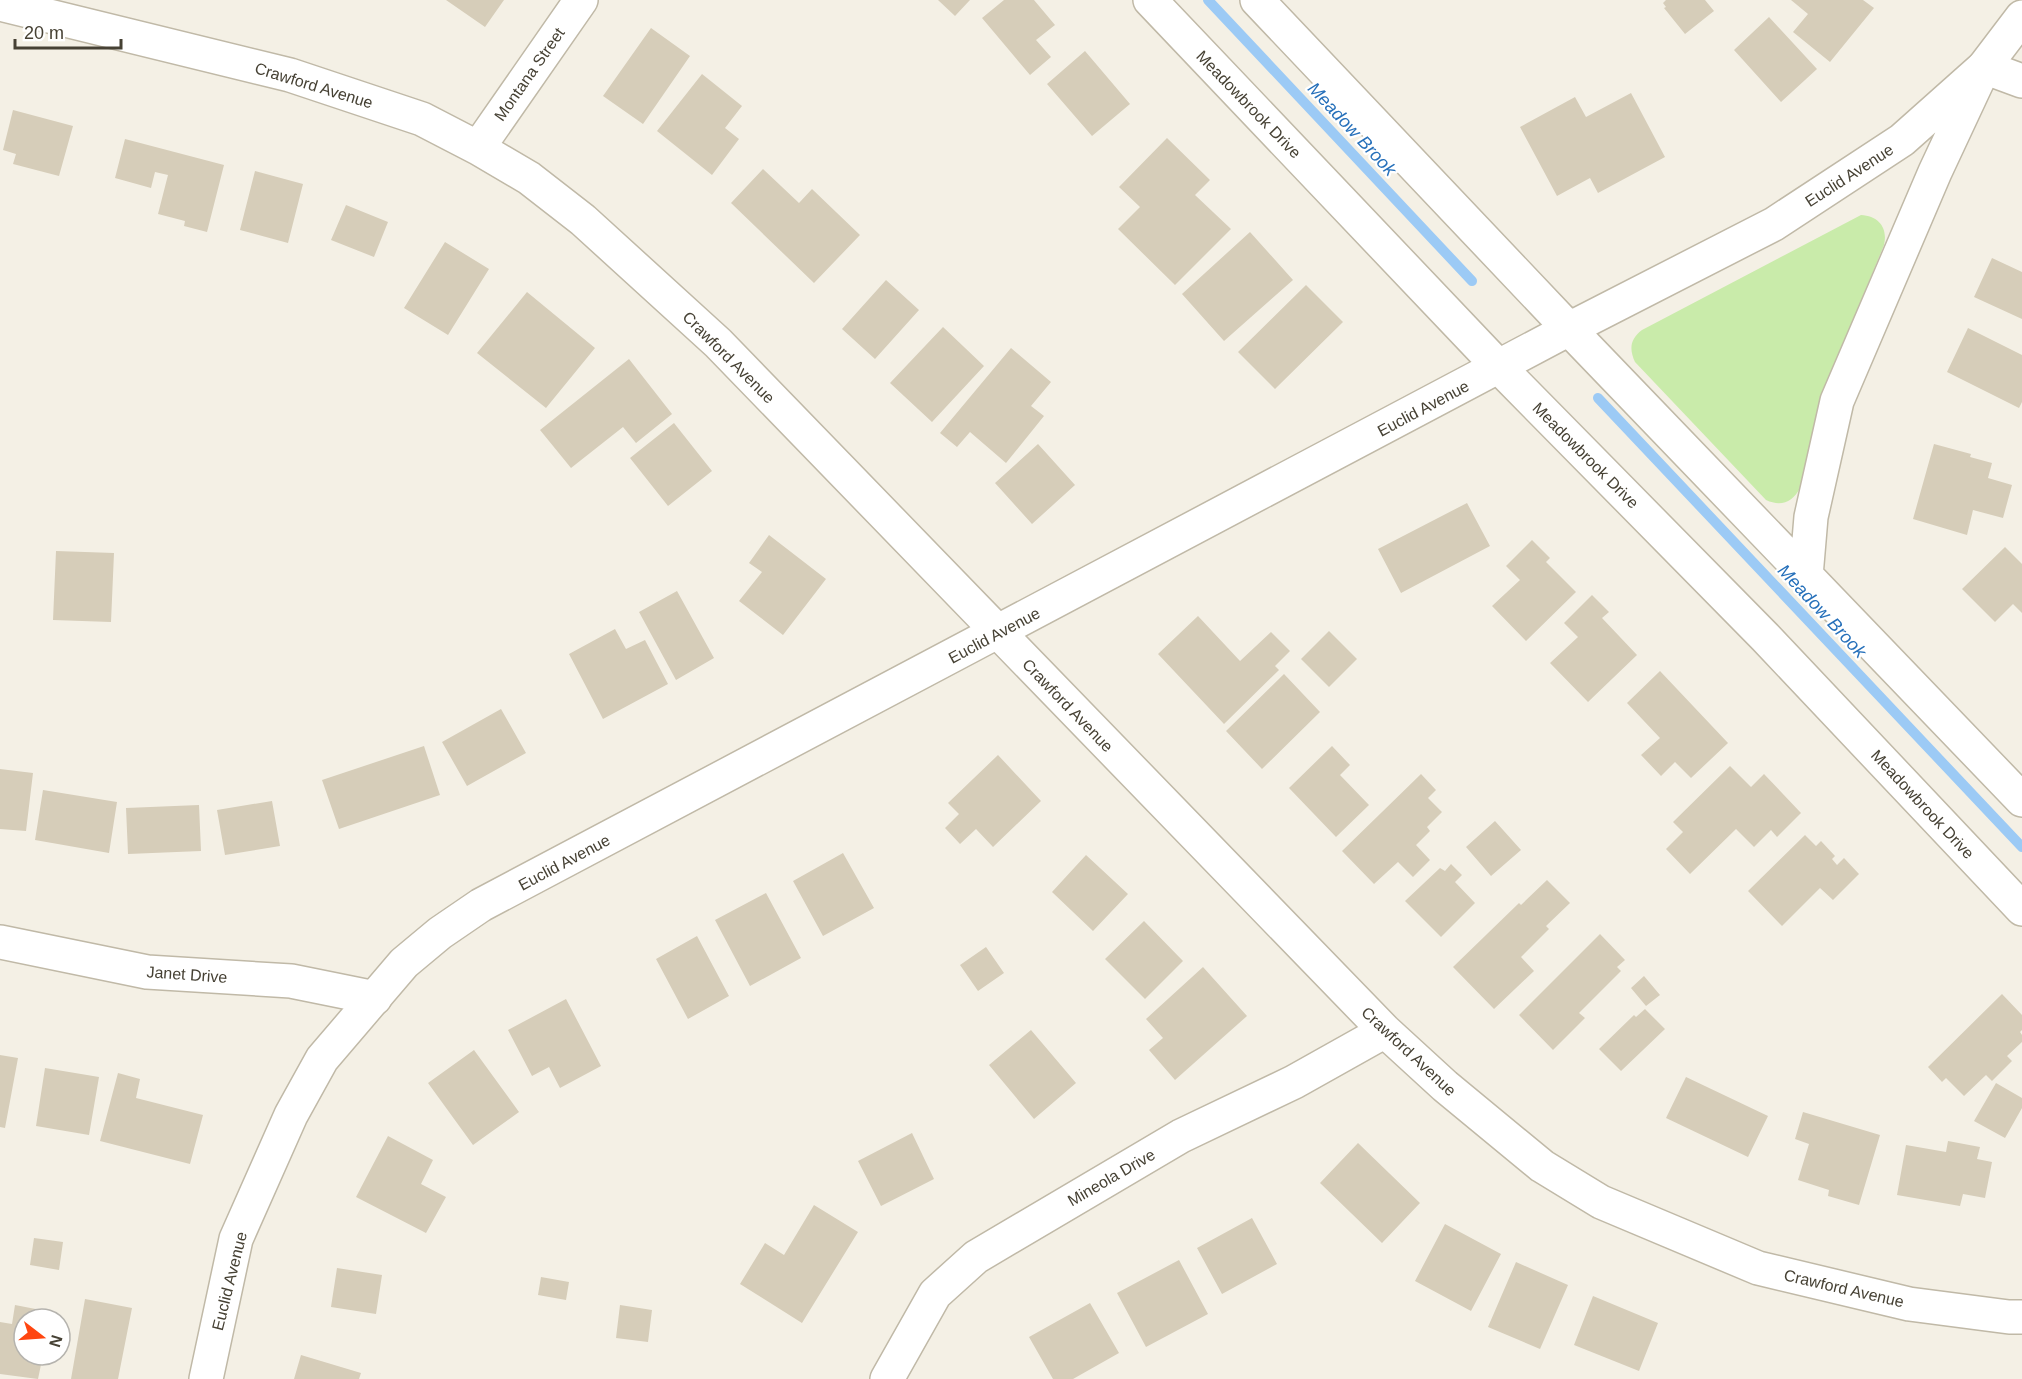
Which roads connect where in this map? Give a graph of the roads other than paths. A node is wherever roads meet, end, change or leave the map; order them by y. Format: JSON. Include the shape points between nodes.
{"nodes":[{"id":1,"x":580,"y":0,"type":"edge"},
{"id":2,"x":1150,"y":0,"type":"edge"},
{"id":3,"x":1257,"y":0,"type":"edge"},
{"id":4,"x":0,"y":4,"type":"edge"},
{"id":5,"x":2022,"y":17,"type":"edge"},
{"id":6,"x":1984,"y":67,"type":"junction"},
{"id":7,"x":2022,"y":81,"type":"edge"},
{"id":8,"x":478,"y":148,"type":"junction"},
{"id":9,"x":1569,"y":329,"type":"junction"},
{"id":10,"x":1499,"y":367,"type":"junction"},
{"id":11,"x":1806,"y":576,"type":"junction"},
{"id":12,"x":997,"y":633,"type":"junction"},
{"id":13,"x":2022,"y":800,"type":"edge"},
{"id":14,"x":2022,"y":909,"type":"edge"},
{"id":15,"x":0,"y":942,"type":"edge"},
{"id":16,"x":375,"y":998,"type":"junction"},
{"id":17,"x":1385,"y":1031,"type":"junction"},
{"id":18,"x":2022,"y":1317,"type":"edge"},
{"id":19,"x":206,"y":1379,"type":"edge"},
{"id":20,"x":887,"y":1379,"type":"edge"}],
"edges":[{"from":1,"to":8,"type":"street","name":"Montana Street"},
{"from":2,"to":10,"type":"street","name":"Meadowbrook Drive"},
{"from":3,"to":9,"type":"street"},
{"from":4,"to":8,"type":"street","name":"Crawford Avenue","via":[[290,75],[422,119]]},
{"from":5,"to":6,"type":"street","name":"Euclid Avenue"},
{"from":6,"to":7,"type":"street"},
{"from":6,"to":9,"type":"street","name":"Euclid Avenue","via":[[1902,140],[1774,224]]},
{"from":6,"to":11,"type":"street","name":"Euclid Avenue","via":[[1837,401],[1811,516]]},
{"from":8,"to":12,"type":"street","name":"Crawford Avenue","via":[[530,178],[583,220],[718,343]]},
{"from":9,"to":10,"type":"street","name":"Euclid Avenue"},
{"from":9,"to":11,"type":"street"},
{"from":10,"to":12,"type":"street","name":"Euclid Avenue"},
{"from":10,"to":14,"type":"street","name":"Meadowbrook Drive","via":[[1765,637]]},
{"from":11,"to":13,"type":"street"},
{"from":12,"to":16,"type":"street","name":"Euclid Avenue","via":[[482,905],[405,963]]},
{"from":12,"to":17,"type":"street","name":"Crawford Avenue"},
{"from":15,"to":16,"type":"street","name":"Janet Drive","via":[[147,972],[291,981]]},
{"from":16,"to":19,"type":"street","name":"Euclid Avenue","via":[[322,1059],[286,1125],[236,1239]]},
{"from":17,"to":18,"type":"street","name":"Crawford Avenue","via":[[1444,1086],[1542,1166],[1601,1202],[1758,1268],[1909,1304]]},
{"from":17,"to":20,"type":"street","name":"Mineola Drive","via":[[1294,1082],[1181,1136],[976,1257],[935,1294]]}]}
